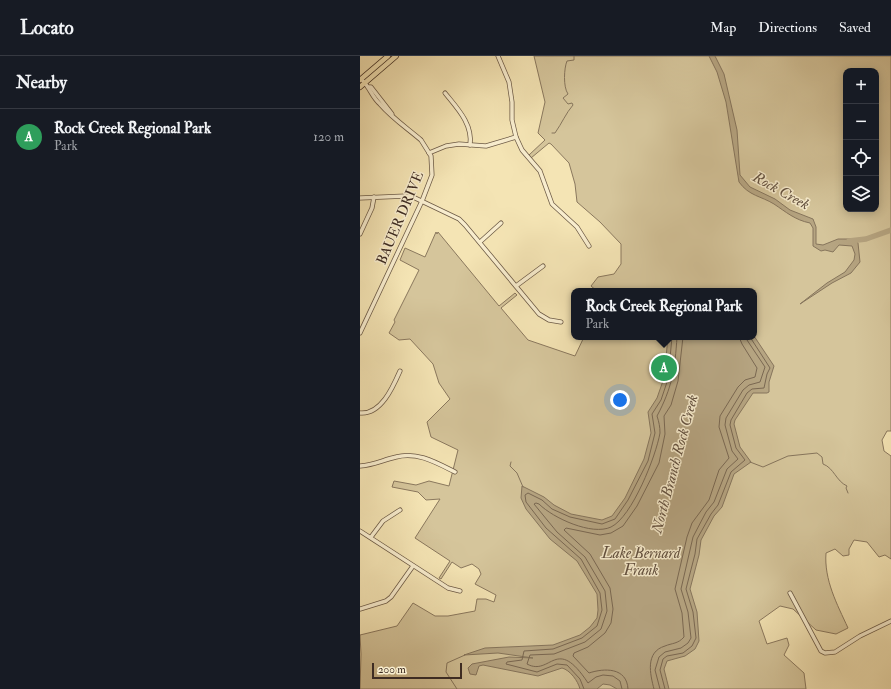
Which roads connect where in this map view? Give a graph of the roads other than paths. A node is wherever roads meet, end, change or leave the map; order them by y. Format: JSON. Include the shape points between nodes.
{"nodes":[{"id":1,"x":388,"y":56,"type":"edge"},
{"id":2,"x":396,"y":56,"type":"edge"},
{"id":3,"x":498,"y":56,"type":"edge"},
{"id":4,"x":364,"y":82,"type":"edge"},
{"id":5,"x":360,"y":87,"type":"edge"},
{"id":6,"x":445,"y":93,"type":"dead end"},
{"id":7,"x":396,"y":120,"type":"junction"},
{"id":8,"x":516,"y":137,"type":"junction"},
{"id":9,"x":470,"y":145,"type":"junction"},
{"id":10,"x":429,"y":153,"type":"junction"},
{"id":11,"x":374,"y":197,"type":"junction"},
{"id":12,"x":360,"y":198,"type":"edge"},
{"id":13,"x":422,"y":201,"type":"junction"},
{"id":14,"x":501,"y":223,"type":"dead end"},
{"id":15,"x":360,"y":234,"type":"edge"},
{"id":16,"x":480,"y":242,"type":"junction"},
{"id":17,"x":590,"y":246,"type":"dead end"},
{"id":18,"x":543,"y":266,"type":"dead end"},
{"id":19,"x":516,"y":286,"type":"junction"},
{"id":20,"x":561,"y":322,"type":"dead end"},
{"id":21,"x":360,"y":333,"type":"edge"},
{"id":22,"x":400,"y":372,"type":"dead end"},
{"id":23,"x":360,"y":413,"type":"edge"},
{"id":24,"x":360,"y":466,"type":"edge"},
{"id":25,"x":455,"y":472,"type":"dead end"},
{"id":26,"x":400,"y":510,"type":"dead end"},
{"id":27,"x":360,"y":531,"type":"edge"},
{"id":28,"x":371,"y":537,"type":"junction"},
{"id":29,"x":413,"y":566,"type":"junction"},
{"id":30,"x":460,"y":591,"type":"dead end"},
{"id":31,"x":790,"y":593,"type":"dead end"},
{"id":32,"x":360,"y":609,"type":"edge"},
{"id":33,"x":891,"y":621,"type":"edge"}],
"edges":[{"from":1,"to":4,"type":"main road"},
{"from":2,"to":4,"type":"main road"},
{"from":3,"to":8,"type":"street","via":[[511,90],[512,120]]},
{"from":4,"to":5,"type":"main road"},
{"from":4,"to":7,"type":"street","name":"BAUER DRIVE"},
{"from":4,"to":7,"type":"street","name":"BAUER DRIVE","via":[[368,92]]},
{"from":6,"to":9,"type":"street","via":[[467,123]]},
{"from":7,"to":10,"type":"street","name":"BAUER DRIVE","via":[[421,140]]},
{"from":8,"to":9,"type":"street","via":[[486,146]]},
{"from":8,"to":17,"type":"street","via":[[522,150],[540,172],[552,204],[577,227]]},
{"from":9,"to":10,"type":"street","via":[[446,146]]},
{"from":10,"to":13,"type":"street","name":"BAUER DRIVE","via":[[432,175]]},
{"from":11,"to":12,"type":"street"},
{"from":11,"to":13,"type":"street","via":[[406,196]]},
{"from":11,"to":15,"type":"street","via":[[372,208]]},
{"from":13,"to":16,"type":"street","via":[[459,218]]},
{"from":13,"to":21,"type":"street","name":"BAUER DRIVE"},
{"from":14,"to":16,"type":"street"},
{"from":16,"to":19,"type":"street"},
{"from":18,"to":19,"type":"street"},
{"from":19,"to":20,"type":"street","via":[[539,314],[549,320]]},
{"from":22,"to":23,"type":"street","via":[[396,382],[377,408],[365,414]]},
{"from":24,"to":25,"type":"street","via":[[407,455],[421,457]]},
{"from":26,"to":28,"type":"street","via":[[383,521]]},
{"from":27,"to":28,"type":"street"},
{"from":28,"to":29,"type":"street"},
{"from":29,"to":30,"type":"street","via":[[448,588]]},
{"from":29,"to":32,"type":"street","via":[[392,597]]},
{"from":31,"to":33,"type":"street","via":[[821,651],[830,654]]}]}
